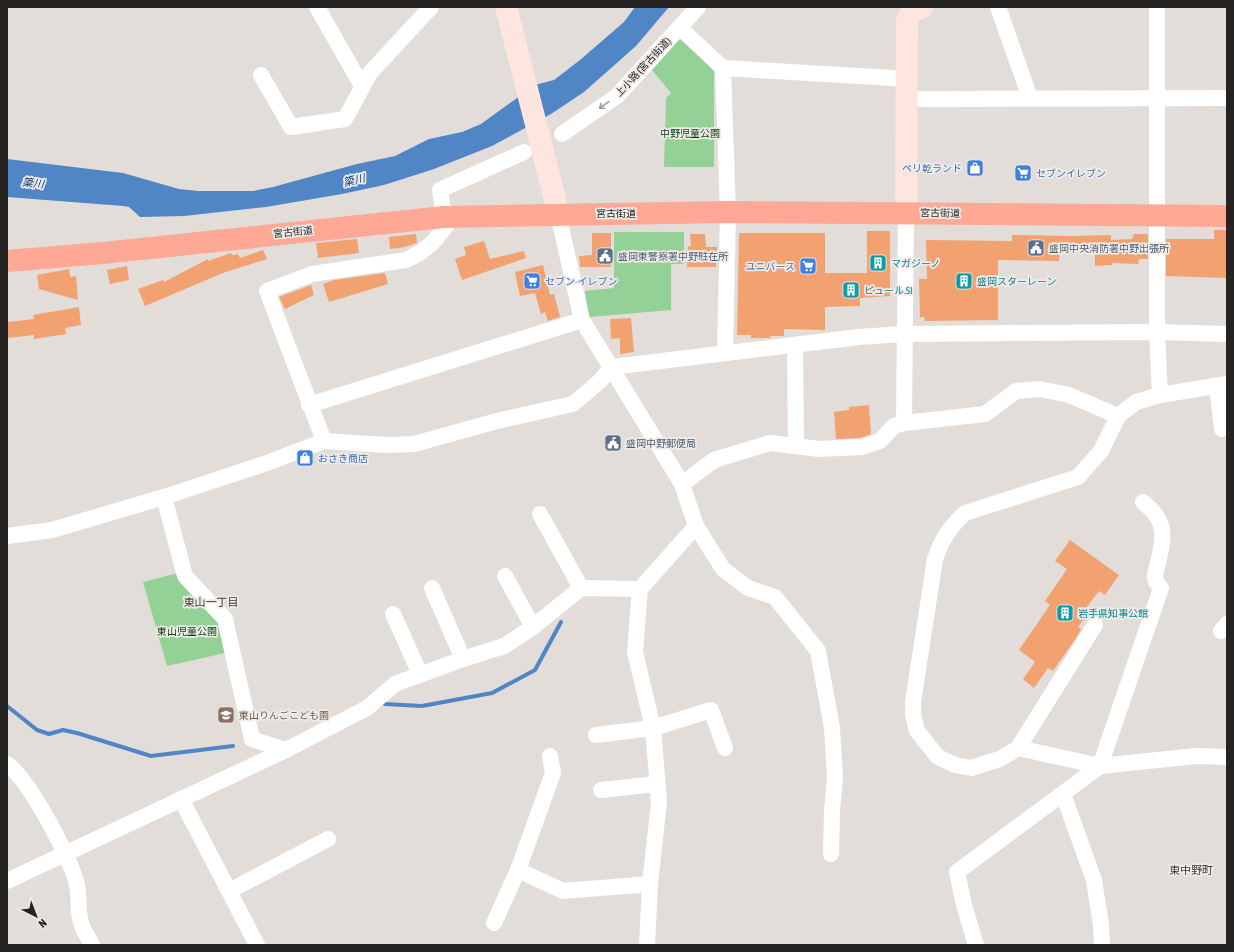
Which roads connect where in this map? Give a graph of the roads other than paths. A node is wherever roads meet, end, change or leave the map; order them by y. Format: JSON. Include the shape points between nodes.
{"nodes":[{"id":1,"x":317,"y":7,"type":"edge"},
{"id":2,"x":431,"y":7,"type":"edge"},
{"id":3,"x":506,"y":7,"type":"edge"},
{"id":4,"x":698,"y":7,"type":"edge"},
{"id":5,"x":998,"y":7,"type":"edge"},
{"id":6,"x":1157,"y":7,"type":"edge"},
{"id":7,"x":915,"y":9,"type":"edge"},
{"id":8,"x":415,"y":13,"type":"edge"},
{"id":9,"x":680,"y":28,"type":"junction"},
{"id":10,"x":723,"y":68,"type":"junction"},
{"id":11,"x":260,"y":75,"type":"dead end"},
{"id":12,"x":362,"y":86,"type":"junction"},
{"id":13,"x":908,"y":89,"type":"junction"},
{"id":14,"x":1030,"y":98,"type":"junction"},
{"id":15,"x":1157,"y":98,"type":"junction"},
{"id":16,"x":1227,"y":98,"type":"edge"},
{"id":17,"x":562,"y":134,"type":"dead end"},
{"id":18,"x":524,"y":152,"type":"dead end"},
{"id":19,"x":728,"y":212,"type":"junction"},
{"id":20,"x":906,"y":213,"type":"junction"},
{"id":21,"x":558,"y":214,"type":"junction"},
{"id":22,"x":1158,"y":216,"type":"junction"},
{"id":23,"x":1227,"y":216,"type":"edge"},
{"id":24,"x":448,"y":217,"type":"junction"},
{"id":25,"x":7,"y":261,"type":"edge"},
{"id":26,"x":582,"y":320,"type":"junction"},
{"id":27,"x":1157,"y":332,"type":"junction"},
{"id":28,"x":904,"y":334,"type":"junction"},
{"id":29,"x":1227,"y":334,"type":"edge"},
{"id":30,"x":795,"y":345,"type":"junction"},
{"id":31,"x":725,"y":352,"type":"junction"},
{"id":32,"x":612,"y":367,"type":"junction"},
{"id":33,"x":1222,"y":385,"type":"edge"},
{"id":34,"x":1160,"y":395,"type":"junction"},
{"id":35,"x":309,"y":405,"type":"junction"},
{"id":36,"x":1118,"y":416,"type":"junction"},
{"id":37,"x":904,"y":423,"type":"junction"},
{"id":38,"x":1222,"y":429,"type":"dead end"},
{"id":39,"x":324,"y":441,"type":"junction"},
{"id":40,"x":796,"y":446,"type":"junction"},
{"id":41,"x":682,"y":484,"type":"junction"},
{"id":42,"x":164,"y":497,"type":"junction"},
{"id":43,"x":1143,"y":502,"type":"dead end"},
{"id":44,"x":540,"y":514,"type":"dead end"},
{"id":45,"x":696,"y":526,"type":"junction"},
{"id":46,"x":7,"y":536,"type":"edge"},
{"id":47,"x":505,"y":576,"type":"dead end"},
{"id":48,"x":432,"y":588,"type":"dead end"},
{"id":49,"x":581,"y":588,"type":"junction"},
{"id":50,"x":640,"y":589,"type":"junction"},
{"id":51,"x":393,"y":614,"type":"dead end"},
{"id":52,"x":1095,"y":625,"type":"dead end"},
{"id":53,"x":533,"y":627,"type":"junction"},
{"id":54,"x":463,"y":659,"type":"junction"},
{"id":55,"x":420,"y":674,"type":"junction"},
{"id":56,"x":653,"y":728,"type":"junction"},
{"id":57,"x":596,"y":735,"type":"dead end"},
{"id":58,"x":725,"y":748,"type":"dead end"},
{"id":59,"x":1018,"y":748,"type":"junction"},
{"id":60,"x":286,"y":750,"type":"junction"},
{"id":61,"x":550,"y":756,"type":"dead end"},
{"id":62,"x":1227,"y":757,"type":"edge"},
{"id":63,"x":7,"y":764,"type":"edge"},
{"id":64,"x":1100,"y":766,"type":"junction"},
{"id":65,"x":656,"y":784,"type":"junction"},
{"id":66,"x":601,"y":790,"type":"dead end"},
{"id":67,"x":1063,"y":794,"type":"junction"},
{"id":68,"x":182,"y":799,"type":"junction"},
{"id":69,"x":328,"y":839,"type":"dead end"},
{"id":70,"x":64,"y":853,"type":"junction"},
{"id":71,"x":832,"y":854,"type":"dead end"},
{"id":72,"x":518,"y":870,"type":"junction"},
{"id":73,"x":8,"y":878,"type":"edge"},
{"id":74,"x":650,"y":884,"type":"junction"},
{"id":75,"x":229,"y":891,"type":"junction"},
{"id":76,"x":494,"y":923,"type":"dead end"},
{"id":77,"x":92,"y":945,"type":"edge"},
{"id":78,"x":257,"y":945,"type":"edge"},
{"id":79,"x":646,"y":945,"type":"edge"},
{"id":80,"x":976,"y":945,"type":"edge"},
{"id":81,"x":1102,"y":945,"type":"edge"}],
"edges":[{"from":1,"to":12,"type":"street"},
{"from":2,"to":8,"type":"street"},
{"from":3,"to":21,"type":"street"},
{"from":4,"to":9,"type":"street","name":"上小路 (宮古街道)"},
{"from":5,"to":14,"type":"street"},
{"from":6,"to":15,"type":"street"},
{"from":7,"to":13,"type":"street","via":[[907,20]]},
{"from":8,"to":12,"type":"street"},
{"from":9,"to":10,"type":"street"},
{"from":9,"to":17,"type":"street","name":"上小路 (宮古街道)","one_way":true,"via":[[617,96]]},
{"from":10,"to":13,"type":"street"},
{"from":10,"to":19,"type":"street"},
{"from":11,"to":12,"type":"street","via":[[291,127],[344,119]]},
{"from":13,"to":14,"type":"street"},
{"from":13,"to":20,"type":"street"},
{"from":14,"to":15,"type":"street"},
{"from":15,"to":16,"type":"street"},
{"from":15,"to":22,"type":"street"},
{"from":18,"to":24,"type":"street","via":[[440,190]]},
{"from":19,"to":20,"type":"highway","name":"宮古街道"},
{"from":19,"to":21,"type":"highway","name":"宮古街道"},
{"from":19,"to":31,"type":"street"},
{"from":20,"to":22,"type":"highway","name":"宮古街道"},
{"from":20,"to":28,"type":"street"},
{"from":21,"to":24,"type":"highway","name":"宮古街道"},
{"from":21,"to":26,"type":"street"},
{"from":22,"to":23,"type":"highway","name":"宮古街道"},
{"from":22,"to":27,"type":"street"},
{"from":24,"to":25,"type":"highway","name":"宮古街道"},
{"from":24,"to":35,"type":"street","via":[[438,239],[419,254],[406,260],[312,274],[267,291]]},
{"from":26,"to":32,"type":"street"},
{"from":26,"to":35,"type":"street"},
{"from":27,"to":28,"type":"street"},
{"from":27,"to":29,"type":"street"},
{"from":27,"to":34,"type":"street"},
{"from":28,"to":30,"type":"street"},
{"from":28,"to":37,"type":"street"},
{"from":30,"to":31,"type":"street"},
{"from":30,"to":40,"type":"street"},
{"from":31,"to":32,"type":"street"},
{"from":32,"to":39,"type":"street","via":[[573,404],[497,421],[414,444]]},
{"from":32,"to":41,"type":"street"},
{"from":33,"to":34,"type":"street"},
{"from":33,"to":38,"type":"street"},
{"from":34,"to":36,"type":"street","via":[[1136,402]]},
{"from":35,"to":39,"type":"street"},
{"from":36,"to":37,"type":"street","via":[[1069,395],[1040,389],[1016,391],[985,414]]},
{"from":36,"to":59,"type":"street","via":[[1101,451],[1078,477],[965,513],[942,539],[934,559],[913,702],[917,731],[938,757],[955,765],[970,768],[1000,759]]},
{"from":37,"to":40,"type":"street","via":[[894,426],[880,441],[862,448],[819,449]]},
{"from":39,"to":42,"type":"street"},
{"from":40,"to":41,"type":"street","via":[[770,443],[714,460]]},
{"from":41,"to":45,"type":"street"},
{"from":42,"to":46,"type":"street","via":[[52,530]]},
{"from":42,"to":60,"type":"street","via":[[185,576],[225,619],[252,739]]},
{"from":43,"to":64,"type":"street","via":[[1157,515],[1163,534],[1155,575],[1156,582],[1161,588]]},
{"from":44,"to":49,"type":"street"},
{"from":45,"to":50,"type":"street"},
{"from":45,"to":71,"type":"street","via":[[723,569],[748,588],[775,597],[818,651],[832,728],[835,778]]},
{"from":47,"to":53,"type":"street"},
{"from":48,"to":54,"type":"street"},
{"from":49,"to":50,"type":"street"},
{"from":49,"to":53,"type":"street"},
{"from":50,"to":56,"type":"street","via":[[635,652]]},
{"from":51,"to":55,"type":"street"},
{"from":52,"to":59,"type":"street"},
{"from":53,"to":54,"type":"street","via":[[504,646]]},
{"from":54,"to":55,"type":"street"},
{"from":55,"to":60,"type":"street","via":[[395,684],[367,708]]},
{"from":56,"to":57,"type":"street"},
{"from":56,"to":58,"type":"street","via":[[711,710]]},
{"from":56,"to":65,"type":"street"},
{"from":59,"to":64,"type":"street"},
{"from":60,"to":68,"type":"street"},
{"from":61,"to":72,"type":"street","via":[[553,773]]},
{"from":62,"to":64,"type":"street","via":[[1196,756]]},
{"from":63,"to":70,"type":"street","via":[[28,786]]},
{"from":64,"to":67,"type":"street"},
{"from":65,"to":66,"type":"street"},
{"from":65,"to":74,"type":"street","via":[[658,802]]},
{"from":67,"to":80,"type":"street","via":[[957,872]]},
{"from":67,"to":81,"type":"street","via":[[1094,880],[1102,925]]},
{"from":68,"to":70,"type":"street"},
{"from":68,"to":75,"type":"street"},
{"from":69,"to":75,"type":"street"},
{"from":70,"to":73,"type":"street"},
{"from":70,"to":77,"type":"street","via":[[76,882],[81,923]]},
{"from":72,"to":74,"type":"street","via":[[563,891]]},
{"from":72,"to":76,"type":"street"},
{"from":74,"to":79,"type":"street"},
{"from":75,"to":78,"type":"street"}]}
